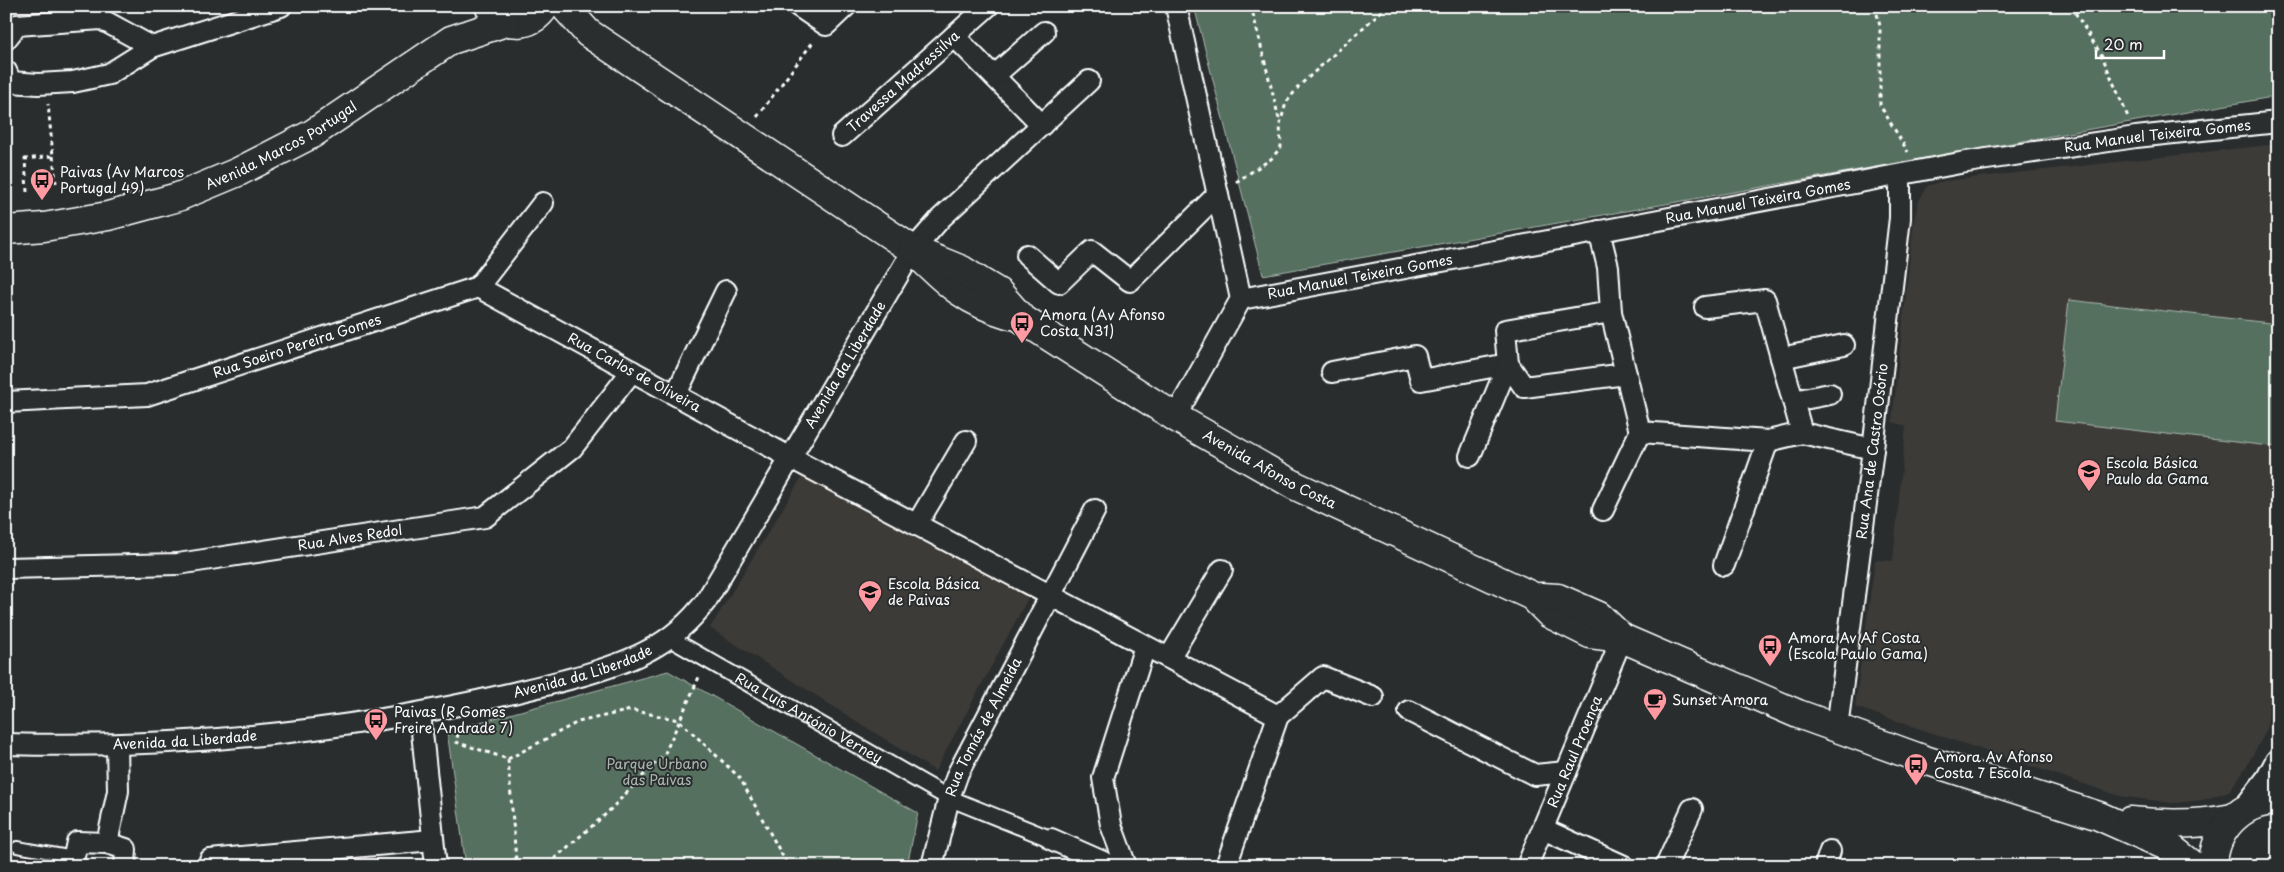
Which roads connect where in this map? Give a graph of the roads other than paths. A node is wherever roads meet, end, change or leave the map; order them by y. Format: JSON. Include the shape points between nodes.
{"nodes":[{"id":1,"x":281,"y":6,"type":"edge"},
{"id":2,"x":473,"y":6,"type":"edge"},
{"id":3,"x":564,"y":6,"type":"edge"},
{"id":4,"x":798,"y":6,"type":"edge"},
{"id":5,"x":846,"y":6,"type":"edge"},
{"id":6,"x":988,"y":6,"type":"edge"},
{"id":7,"x":1176,"y":6,"type":"edge"},
{"id":8,"x":518,"y":14,"type":"edge"},
{"id":9,"x":1044,"y":32,"type":"dead end"},
{"id":10,"x":588,"y":33,"type":"junction"},
{"id":11,"x":954,"y":36,"type":"junction"},
{"id":12,"x":6,"y":39,"type":"edge"},
{"id":13,"x":451,"y":40,"type":"junction"},
{"id":14,"x":152,"y":47,"type":"junction"},
{"id":15,"x":6,"y":71,"type":"edge"},
{"id":16,"x":994,"y":76,"type":"junction"},
{"id":17,"x":1089,"y":80,"type":"dead end"},
{"id":18,"x":2278,"y":122,"type":"edge"},
{"id":19,"x":1042,"y":125,"type":"junction"},
{"id":20,"x":842,"y":136,"type":"dead end"},
{"id":21,"x":1900,"y":175,"type":"junction"},
{"id":22,"x":1218,"y":194,"type":"junction"},
{"id":23,"x":543,"y":203,"type":"dead end"},
{"id":24,"x":6,"y":230,"type":"edge"},
{"id":25,"x":1599,"y":231,"type":"junction"},
{"id":26,"x":913,"y":250,"type":"junction"},
{"id":27,"x":1028,"y":255,"type":"dead end"},
{"id":28,"x":478,"y":287,"type":"junction"},
{"id":29,"x":726,"y":291,"type":"dead end"},
{"id":30,"x":1241,"y":299,"type":"junction"},
{"id":31,"x":1705,"y":307,"type":"dead end"},
{"id":32,"x":1611,"y":312,"type":"junction"},
{"id":33,"x":1844,"y":346,"type":"dead end"},
{"id":34,"x":1781,"y":358,"type":"junction"},
{"id":35,"x":1508,"y":364,"type":"junction"},
{"id":36,"x":632,"y":371,"type":"junction"},
{"id":37,"x":1332,"y":372,"type":"dead end"},
{"id":38,"x":1626,"y":374,"type":"junction"},
{"id":39,"x":676,"y":394,"type":"junction"},
{"id":40,"x":1830,"y":394,"type":"dead end"},
{"id":41,"x":1793,"y":401,"type":"junction"},
{"id":42,"x":6,"y":402,"type":"edge"},
{"id":43,"x":1175,"y":417,"type":"junction"},
{"id":44,"x":1640,"y":432,"type":"junction"},
{"id":45,"x":1802,"y":433,"type":"junction"},
{"id":46,"x":966,"y":441,"type":"dead end"},
{"id":47,"x":1768,"y":441,"type":"junction"},
{"id":48,"x":1873,"y":450,"type":"junction"},
{"id":49,"x":1470,"y":456,"type":"dead end"},
{"id":50,"x":790,"y":457,"type":"junction"},
{"id":51,"x":1095,"y":510,"type":"dead end"},
{"id":52,"x":1603,"y":510,"type":"dead end"},
{"id":53,"x":917,"y":524,"type":"junction"},
{"id":54,"x":1724,"y":565,"type":"dead end"},
{"id":55,"x":6,"y":568,"type":"edge"},
{"id":56,"x":1222,"y":570,"type":"dead end"},
{"id":57,"x":1051,"y":596,"type":"junction"},
{"id":58,"x":669,"y":638,"type":"junction"},
{"id":59,"x":1622,"y":638,"type":"junction"},
{"id":60,"x":1145,"y":646,"type":"junction"},
{"id":61,"x":1169,"y":658,"type":"junction"},
{"id":62,"x":1373,"y":697,"type":"dead end"},
{"id":63,"x":1410,"y":711,"type":"dead end"},
{"id":64,"x":420,"y":713,"type":"junction"},
{"id":65,"x":1278,"y":716,"type":"junction"},
{"id":66,"x":1837,"y":728,"type":"junction"},
{"id":67,"x":6,"y":744,"type":"edge"},
{"id":68,"x":117,"y":745,"type":"junction"},
{"id":69,"x":2278,"y":762,"type":"edge"},
{"id":70,"x":1566,"y":772,"type":"junction"},
{"id":71,"x":949,"y":798,"type":"junction"},
{"id":72,"x":2278,"y":801,"type":"edge"},
{"id":73,"x":1692,"y":809,"type":"dead end"},
{"id":74,"x":2239,"y":813,"type":"junction"},
{"id":75,"x":2099,"y":816,"type":"junction"},
{"id":76,"x":1542,"y":829,"type":"junction"},
{"id":77,"x":1051,"y":839,"type":"joint"},
{"id":78,"x":433,"y":840,"type":"junction"},
{"id":79,"x":107,"y":843,"type":"junction"},
{"id":80,"x":17,"y":847,"type":"dead end"},
{"id":81,"x":284,"y":859,"type":"edge"},
{"id":82,"x":210,"y":860,"type":"dead end"},
{"id":83,"x":73,"y":862,"type":"edge"},
{"id":84,"x":125,"y":866,"type":"edge"},
{"id":85,"x":436,"y":866,"type":"edge"},
{"id":86,"x":932,"y":866,"type":"edge"},
{"id":87,"x":1112,"y":866,"type":"edge"},
{"id":88,"x":1126,"y":866,"type":"edge"},
{"id":89,"x":1226,"y":866,"type":"edge"},
{"id":90,"x":1528,"y":866,"type":"edge"},
{"id":91,"x":1624,"y":866,"type":"edge"},
{"id":92,"x":1666,"y":866,"type":"edge"},
{"id":93,"x":2194,"y":866,"type":"edge"},
{"id":94,"x":2213,"y":866,"type":"edge"}],
"edges":[{"from":1,"to":14,"type":"street"},
{"from":2,"to":13,"type":"main road"},
{"from":3,"to":10,"type":"main road"},
{"from":4,"to":5,"type":"street","via":[[826,26]]},
{"from":6,"to":11,"type":"street","name":"Travessa Madressilva"},
{"from":7,"to":22,"type":"street"},
{"from":8,"to":10,"type":"main road"},
{"from":8,"to":13,"type":"main road"},
{"from":9,"to":16,"type":"street"},
{"from":10,"to":26,"type":"main road","name":"Avenida Afonso Costa"},
{"from":11,"to":16,"type":"street"},
{"from":11,"to":20,"type":"street","name":"Travessa Madressilva"},
{"from":12,"to":14,"type":"street","via":[[18,25],[102,19]]},
{"from":13,"to":24,"type":"main road","name":"Avenida Marcos Portugal","via":[[312,134],[238,172],[178,197],[108,216]]},
{"from":14,"to":15,"type":"street","via":[[109,74],[73,82],[11,82]]},
{"from":16,"to":19,"type":"street"},
{"from":17,"to":19,"type":"street","name":"Avenida da Liberdade"},
{"from":18,"to":21,"type":"street","name":"Rua Manuel Teixeira Gomes","via":[[2136,137]]},
{"from":19,"to":26,"type":"street","name":"Avenida da Liberdade","via":[[941,218]]},
{"from":21,"to":25,"type":"street","name":"Rua Manuel Teixeira Gomes"},
{"from":21,"to":48,"type":"street","name":"Rua Ana de Castro Osório","via":[[1900,218]]},
{"from":22,"to":27,"type":"street","via":[[1130,281],[1092,251],[1059,283]]},
{"from":22,"to":30,"type":"street"},
{"from":23,"to":28,"type":"street"},
{"from":25,"to":30,"type":"street","name":"Rua Manuel Teixeira Gomes"},
{"from":25,"to":32,"type":"street","via":[[1608,267]]},
{"from":26,"to":43,"type":"main road","name":"Avenida Afonso Costa","via":[[952,288],[990,309],[1021,318]]},
{"from":26,"to":50,"type":"street","name":"Avenida da Liberdade"},
{"from":28,"to":36,"type":"street","name":"Rua Carlos de Oliveira"},
{"from":28,"to":42,"type":"street","name":"Rua Soeiro Pereira Gomes","via":[[147,395]]},
{"from":29,"to":39,"type":"street"},
{"from":30,"to":43,"type":"street"},
{"from":31,"to":34,"type":"street","via":[[1765,300]]},
{"from":32,"to":35,"type":"street","via":[[1505,330]]},
{"from":32,"to":38,"type":"street"},
{"from":33,"to":34,"type":"street"},
{"from":34,"to":41,"type":"street"},
{"from":35,"to":37,"type":"street","via":[[1421,380],[1415,356]]},
{"from":35,"to":38,"type":"street","via":[[1524,387]]},
{"from":35,"to":49,"type":"street"},
{"from":36,"to":39,"type":"street","name":"Rua Carlos de Oliveira"},
{"from":36,"to":55,"type":"street","name":"Rua Alves Redol","via":[[572,448],[485,517],[178,564]]},
{"from":38,"to":44,"type":"street"},
{"from":39,"to":50,"type":"street","name":"Rua Carlos de Oliveira"},
{"from":40,"to":41,"type":"street"},
{"from":41,"to":45,"type":"street"},
{"from":43,"to":59,"type":"main road","name":"Avenida Afonso Costa","via":[[1296,486],[1532,596],[1550,614],[1581,630]]},
{"from":44,"to":47,"type":"street"},
{"from":44,"to":52,"type":"street"},
{"from":45,"to":47,"type":"street"},
{"from":45,"to":48,"type":"street"},
{"from":46,"to":53,"type":"street"},
{"from":47,"to":54,"type":"street"},
{"from":48,"to":66,"type":"street","name":"Rua Ana de Castro Osório"},
{"from":50,"to":53,"type":"street","name":"Rua Carlos de Oliveira"},
{"from":50,"to":58,"type":"street","name":"Avenida da Liberdade","via":[[706,601],[693,618]]},
{"from":51,"to":57,"type":"street","name":"Rua Tomás de Almeida"},
{"from":53,"to":57,"type":"street","name":"Rua Carlos de Oliveira"},
{"from":56,"to":61,"type":"street"},
{"from":57,"to":60,"type":"street","name":"Rua Carlos de Oliveira"},
{"from":57,"to":71,"type":"street","name":"Rua Tomás de Almeida","via":[[958,773]]},
{"from":58,"to":64,"type":"street","name":"Avenida da Liberdade","via":[[626,661],[535,687]]},
{"from":58,"to":71,"type":"street","name":"Rua Luís António Verney"},
{"from":59,"to":66,"type":"main road","name":"Avenida Afonso Costa"},
{"from":59,"to":70,"type":"street","name":"Rua Raul Proença"},
{"from":60,"to":61,"type":"street","name":"Rua Carlos de Oliveira"},
{"from":60,"to":88,"type":"street","via":[[1103,778],[1111,825]]},
{"from":61,"to":65,"type":"street","name":"Rua Carlos de Oliveira"},
{"from":62,"to":65,"type":"street","via":[[1323,677]]},
{"from":63,"to":70,"type":"street","via":[[1535,776]]},
{"from":64,"to":68,"type":"street","name":"Avenida da Liberdade","via":[[260,736]]},
{"from":64,"to":78,"type":"street"},
{"from":65,"to":89,"type":"street"},
{"from":66,"to":75,"type":"main road","name":"Avenida Afonso Costa"},
{"from":67,"to":68,"type":"street","name":"Avenida da Liberdade"},
{"from":68,"to":79,"type":"street","via":[[118,791]]},
{"from":69,"to":74,"type":"street","via":[[2269,779]]},
{"from":70,"to":76,"type":"street","name":"Rua Raul Proença"},
{"from":71,"to":77,"type":"street","name":"Rua Luís António Verney"},
{"from":71,"to":86,"type":"street","name":"Rua Tomás de Almeida"},
{"from":72,"to":74,"type":"main road","via":[[2260,803]]},
{"from":73,"to":92,"type":"street"},
{"from":74,"to":75,"type":"main road","via":[[2210,823],[2162,825]]},
{"from":74,"to":94,"type":"main road","via":[[2216,843]]},
{"from":75,"to":93,"type":"main road","via":[[2171,848]]},
{"from":76,"to":90,"type":"street","name":"Rua Raul Proença"},
{"from":76,"to":91,"type":"street"},
{"from":77,"to":87,"type":"street"},
{"from":78,"to":81,"type":"street"},
{"from":78,"to":85,"type":"street"},
{"from":79,"to":83,"type":"street","via":[[78,842]]},
{"from":79,"to":84,"type":"street","via":[[126,849]]},
{"from":80,"to":83,"type":"lane"},
{"from":81,"to":82,"type":"street"}]}
